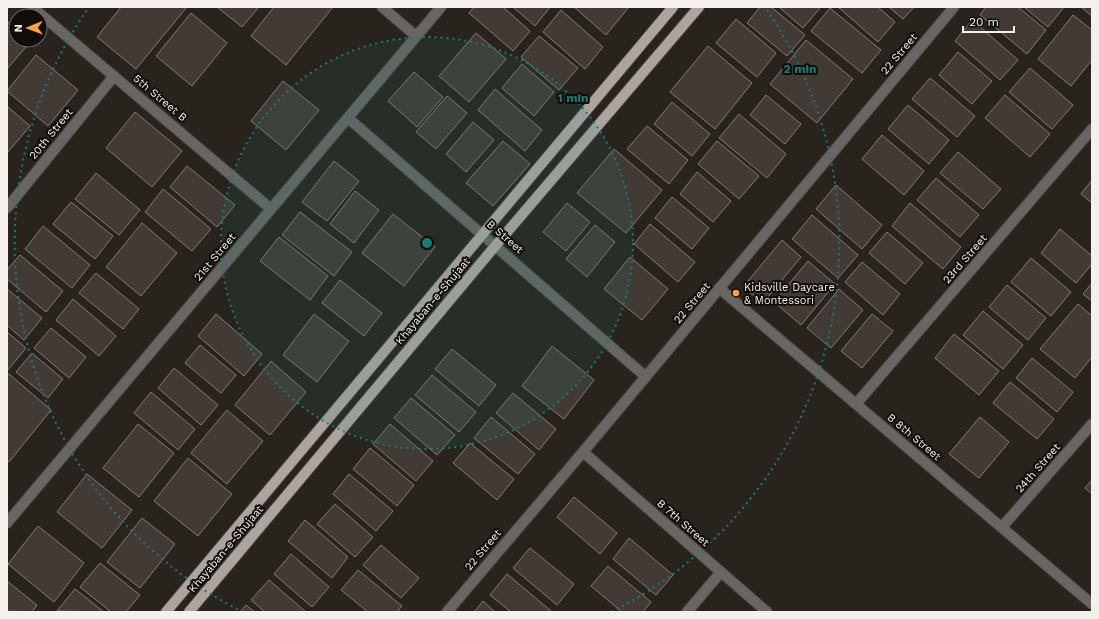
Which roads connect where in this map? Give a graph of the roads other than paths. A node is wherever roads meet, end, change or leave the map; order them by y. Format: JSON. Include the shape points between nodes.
{"nodes":[{"id":1,"x":32,"y":7,"type":"edge"},
{"id":2,"x":382,"y":7,"type":"edge"},
{"id":3,"x":442,"y":7,"type":"edge"},
{"id":4,"x":673,"y":7,"type":"edge"},
{"id":5,"x":699,"y":7,"type":"edge"},
{"id":6,"x":954,"y":7,"type":"edge"},
{"id":7,"x":416,"y":36,"type":"junction"},
{"id":8,"x":114,"y":76,"type":"junction"},
{"id":9,"x":348,"y":118,"type":"junction"},
{"id":10,"x":1092,"y":130,"type":"edge"},
{"id":11,"x":7,"y":208,"type":"edge"},
{"id":12,"x":272,"y":209,"type":"junction"},
{"id":13,"x":482,"y":233,"type":"junction"},
{"id":14,"x":496,"y":245,"type":"junction"},
{"id":15,"x":720,"y":288,"type":"junction"},
{"id":16,"x":646,"y":377,"type":"junction"},
{"id":17,"x":856,"y":404,"type":"junction"},
{"id":18,"x":1092,"y":424,"type":"edge"},
{"id":19,"x":583,"y":452,"type":"junction"},
{"id":20,"x":7,"y":523,"type":"edge"},
{"id":21,"x":1002,"y":527,"type":"junction"},
{"id":22,"x":721,"y":572,"type":"junction"},
{"id":23,"x":1092,"y":604,"type":"edge"},
{"id":24,"x":166,"y":612,"type":"edge"},
{"id":25,"x":189,"y":612,"type":"edge"},
{"id":26,"x":447,"y":612,"type":"edge"},
{"id":27,"x":687,"y":612,"type":"edge"},
{"id":28,"x":766,"y":612,"type":"edge"}],
"edges":[{"from":1,"to":8,"type":"street","name":"5th Street B"},
{"from":2,"to":7,"type":"street"},
{"from":3,"to":7,"type":"street","name":"21st Street"},
{"from":4,"to":13,"type":"main road","name":"Khayaban-e-Shujaat"},
{"from":5,"to":14,"type":"main road","name":"Khayaban-e-Shujaat"},
{"from":6,"to":15,"type":"street","name":"22 Street"},
{"from":7,"to":9,"type":"street","name":"21st Street"},
{"from":8,"to":11,"type":"street","name":"20th Street"},
{"from":8,"to":12,"type":"street","name":"5th Street B"},
{"from":9,"to":12,"type":"street","name":"21st Street"},
{"from":9,"to":13,"type":"street","name":"B Street"},
{"from":10,"to":17,"type":"street","name":"23rd Street"},
{"from":12,"to":20,"type":"street","name":"21st Street"},
{"from":13,"to":14,"type":"street","name":"B Street"},
{"from":13,"to":24,"type":"main road","name":"Khayaban-e-Shujaat"},
{"from":14,"to":16,"type":"street","name":"B Street"},
{"from":14,"to":25,"type":"main road","name":"Khayaban-e-Shujaat"},
{"from":15,"to":16,"type":"street","name":"22 Street"},
{"from":15,"to":17,"type":"street","name":"B 8th Street"},
{"from":16,"to":19,"type":"street","name":"22 Street"},
{"from":17,"to":21,"type":"street","name":"B 8th Street"},
{"from":18,"to":21,"type":"street","name":"24th Street"},
{"from":19,"to":22,"type":"street","name":"B 7th Street"},
{"from":19,"to":26,"type":"street","name":"22 Street"},
{"from":21,"to":23,"type":"street","name":"B 8th Street"},
{"from":22,"to":27,"type":"street"},
{"from":22,"to":28,"type":"street","name":"B 7th Street"}]}
